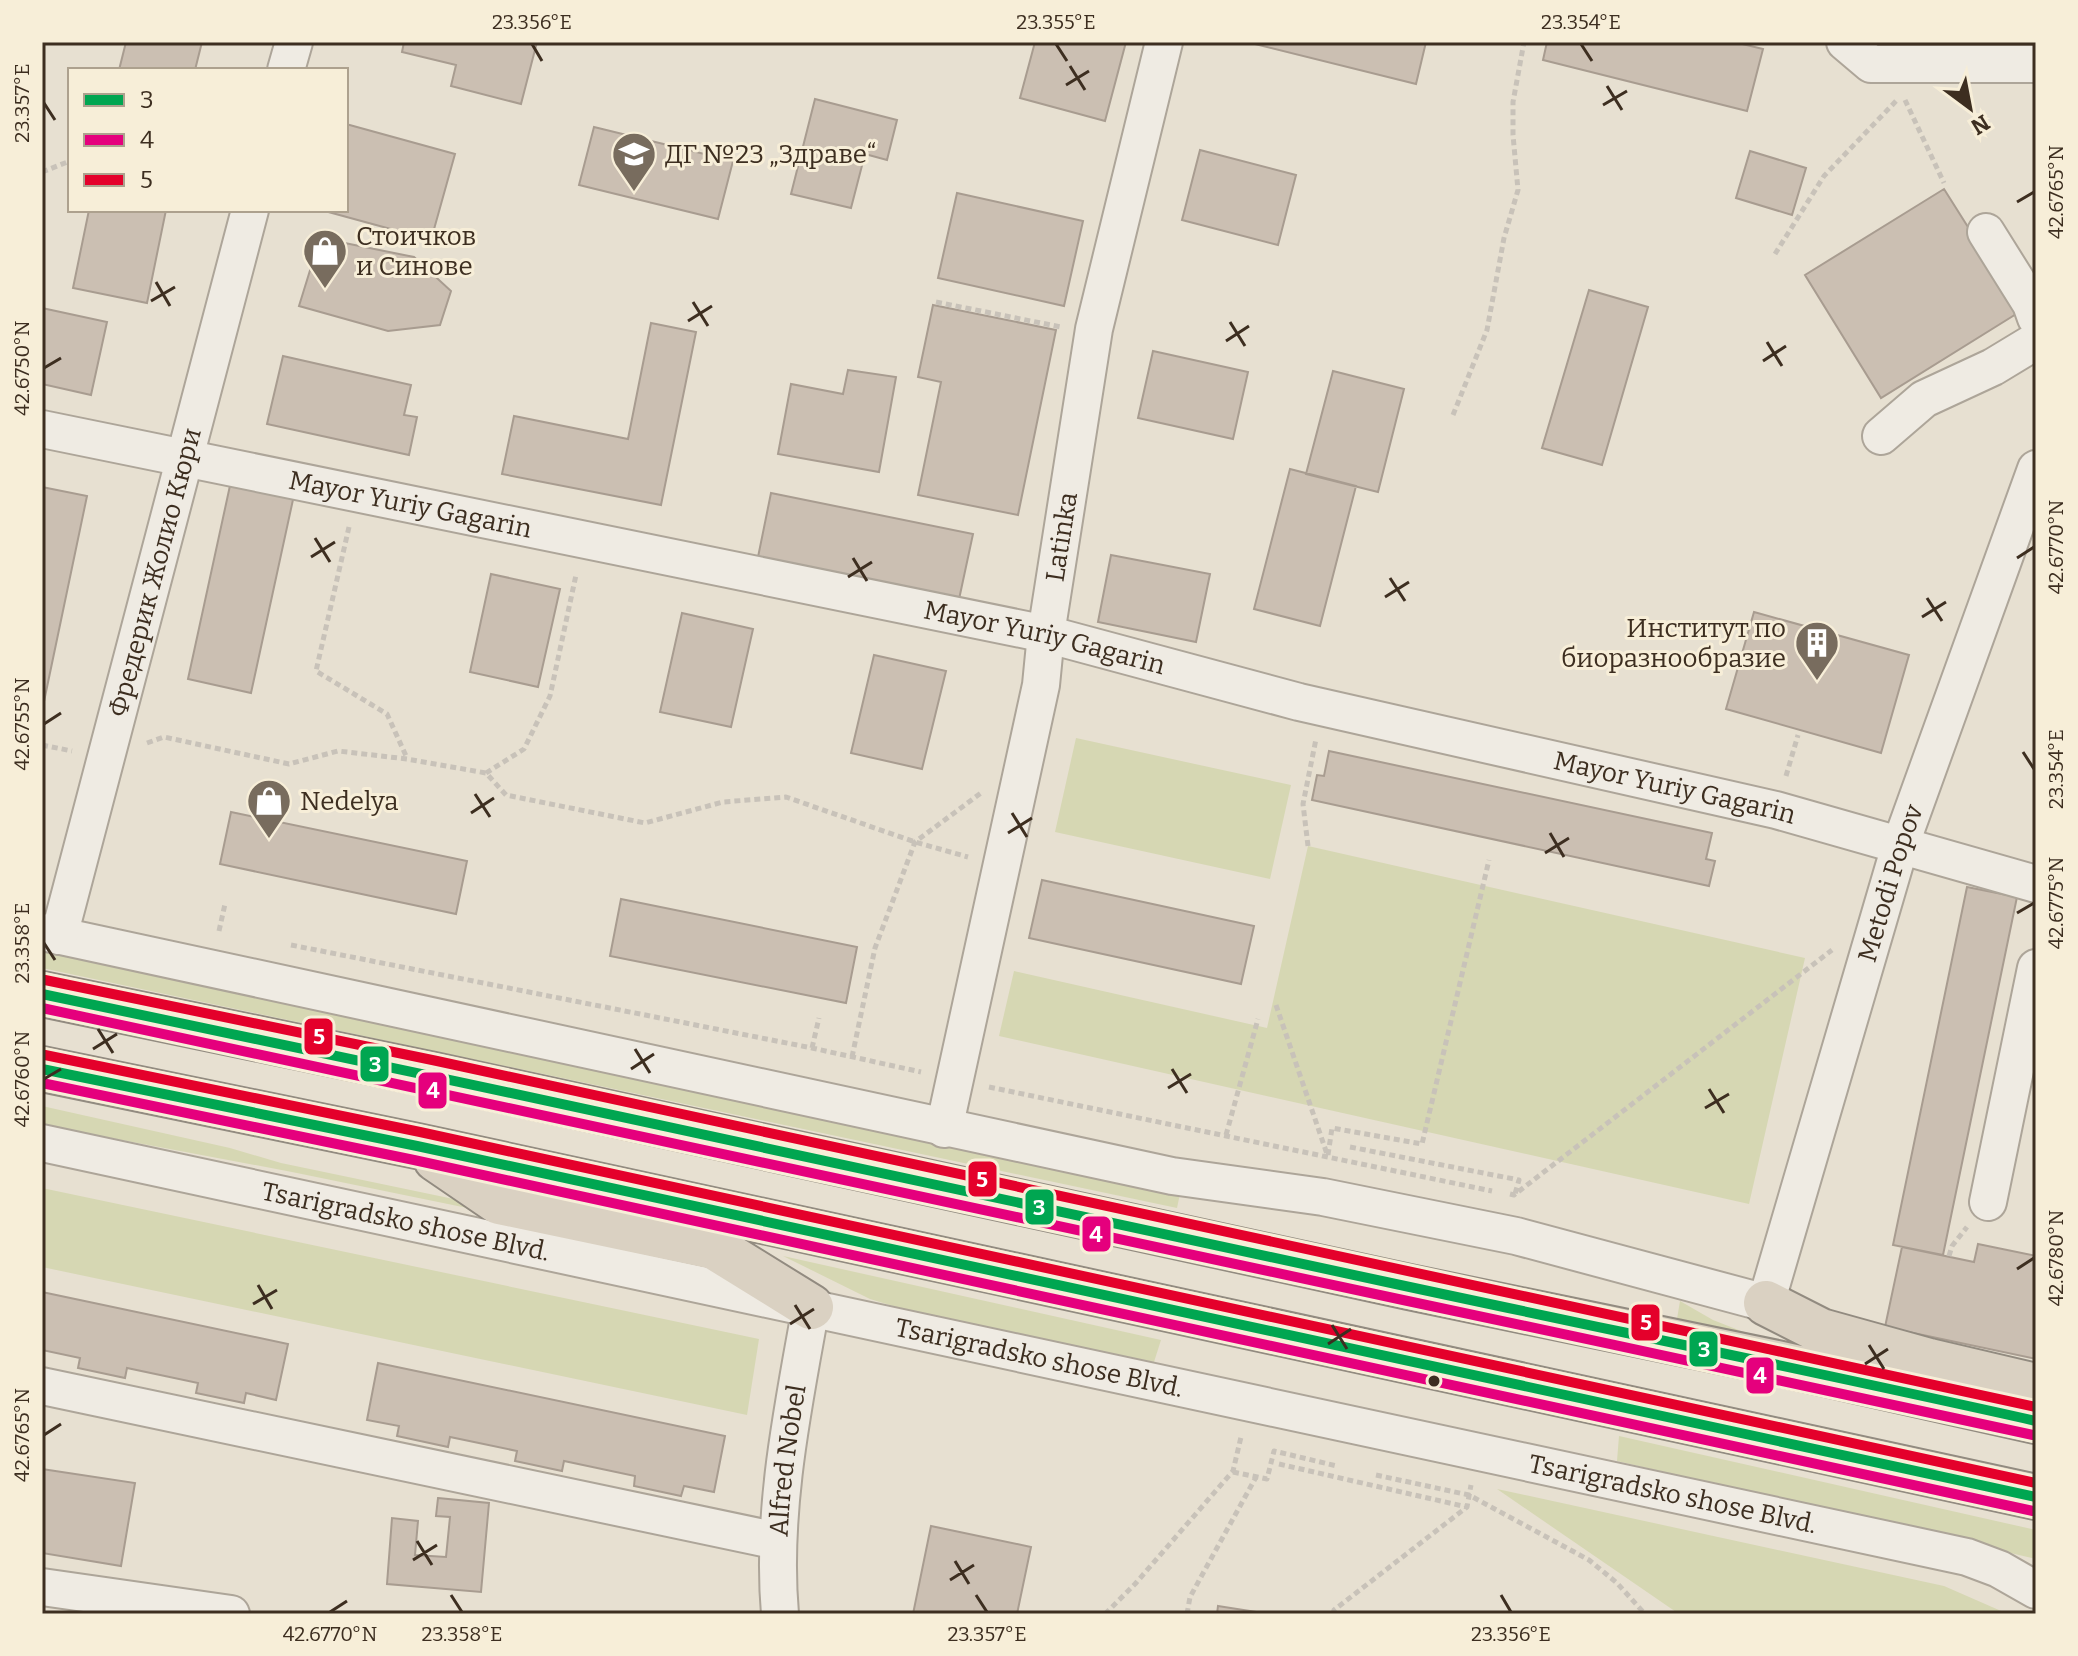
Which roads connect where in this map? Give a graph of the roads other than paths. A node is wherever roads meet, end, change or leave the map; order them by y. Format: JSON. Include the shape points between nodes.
{"nodes":[{"id":1,"x":294,"y":42,"type":"edge"},
{"id":2,"x":1164,"y":42,"type":"edge"},
{"id":3,"x":1845,"y":42,"type":"edge"},
{"id":4,"x":2036,"y":64,"type":"edge"},
{"id":5,"x":287,"y":68,"type":"edge"},
{"id":6,"x":249,"y":212,"type":"edge"},
{"id":7,"x":1986,"y":232,"type":"dead end"},
{"id":8,"x":2036,"y":318,"type":"edge"},
{"id":9,"x":2036,"y":341,"type":"edge"},
{"id":10,"x":42,"y":429,"type":"edge"},
{"id":11,"x":1881,"y":436,"type":"dead end"},
{"id":12,"x":186,"y":459,"type":"junction"},
{"id":13,"x":2036,"y":469,"type":"edge"},
{"id":14,"x":1046,"y":634,"type":"junction"},
{"id":15,"x":1900,"y":846,"type":"junction"},
{"id":16,"x":2036,"y":884,"type":"edge"},
{"id":17,"x":51,"y":934,"type":"edge"},
{"id":18,"x":2036,"y":968,"type":"edge"},
{"id":19,"x":42,"y":994,"type":"edge"},
{"id":20,"x":42,"y":1069,"type":"edge"},
{"id":21,"x":944,"y":1129,"type":"junction"},
{"id":22,"x":42,"y":1143,"type":"edge"},
{"id":23,"x":417,"y":1146,"type":"junction"},
{"id":24,"x":1988,"y":1202,"type":"dead end"},
{"id":25,"x":1766,"y":1303,"type":"junction"},
{"id":26,"x":811,"y":1307,"type":"junction"},
{"id":27,"x":42,"y":1386,"type":"edge"},
{"id":28,"x":2036,"y":1386,"type":"edge"},
{"id":29,"x":2036,"y":1421,"type":"edge"},
{"id":30,"x":2036,"y":1497,"type":"edge"},
{"id":31,"x":778,"y":1541,"type":"junction"},
{"id":32,"x":42,"y":1587,"type":"edge"},
{"id":33,"x":2033,"y":1588,"type":"edge"},
{"id":34,"x":231,"y":1614,"type":"edge"},
{"id":35,"x":780,"y":1614,"type":"edge"}],
"edges":[{"from":1,"to":5,"type":"street"},
{"from":2,"to":14,"type":"street","name":"Latinka","via":[[1094,329]]},
{"from":3,"to":4,"type":"street","via":[[1871,64]]},
{"from":6,"to":12,"type":"street","name":"Фредерик Жолио Кюри"},
{"from":7,"to":8,"type":"street"},
{"from":9,"to":11,"type":"street","via":[[1924,399]]},
{"from":10,"to":12,"type":"street","name":"Mayor Yuriy Gagarin"},
{"from":12,"to":14,"type":"street","name":"Mayor Yuriy Gagarin"},
{"from":12,"to":17,"type":"street","name":"Фредерик Жолио Кюри","via":[[106,758]]},
{"from":13,"to":15,"type":"street","name":"Metodi Popov"},
{"from":14,"to":15,"type":"street","name":"Mayor Yuriy Gagarin","via":[[1323,707],[1776,810]]},
{"from":14,"to":21,"type":"street","name":"Latinka","via":[[1027,760]]},
{"from":15,"to":16,"type":"street","name":"Mayor Yuriy Gagarin"},
{"from":15,"to":25,"type":"street","name":"Metodi Popov"},
{"from":17,"to":21,"type":"street"},
{"from":18,"to":24,"type":"street"},
{"from":19,"to":29,"type":"highway"},
{"from":20,"to":23,"type":"highway"},
{"from":21,"to":25,"type":"street","via":[[1172,1176],[1323,1197],[1516,1236]]},
{"from":22,"to":26,"type":"street","name":"Tsarigradsko shose Blvd."},
{"from":23,"to":26,"type":"highway","via":[[499,1202],[714,1247]]},
{"from":23,"to":30,"type":"highway"},
{"from":25,"to":28,"type":"highway","via":[[1821,1331]]},
{"from":26,"to":31,"type":"street","name":"Alfred Nobel"},
{"from":26,"to":33,"type":"street","name":"Tsarigradsko shose Blvd.","via":[[1967,1557]]},
{"from":27,"to":31,"type":"street"},
{"from":31,"to":35,"type":"street","name":"Alfred Nobel"},
{"from":32,"to":34,"type":"street"}]}
